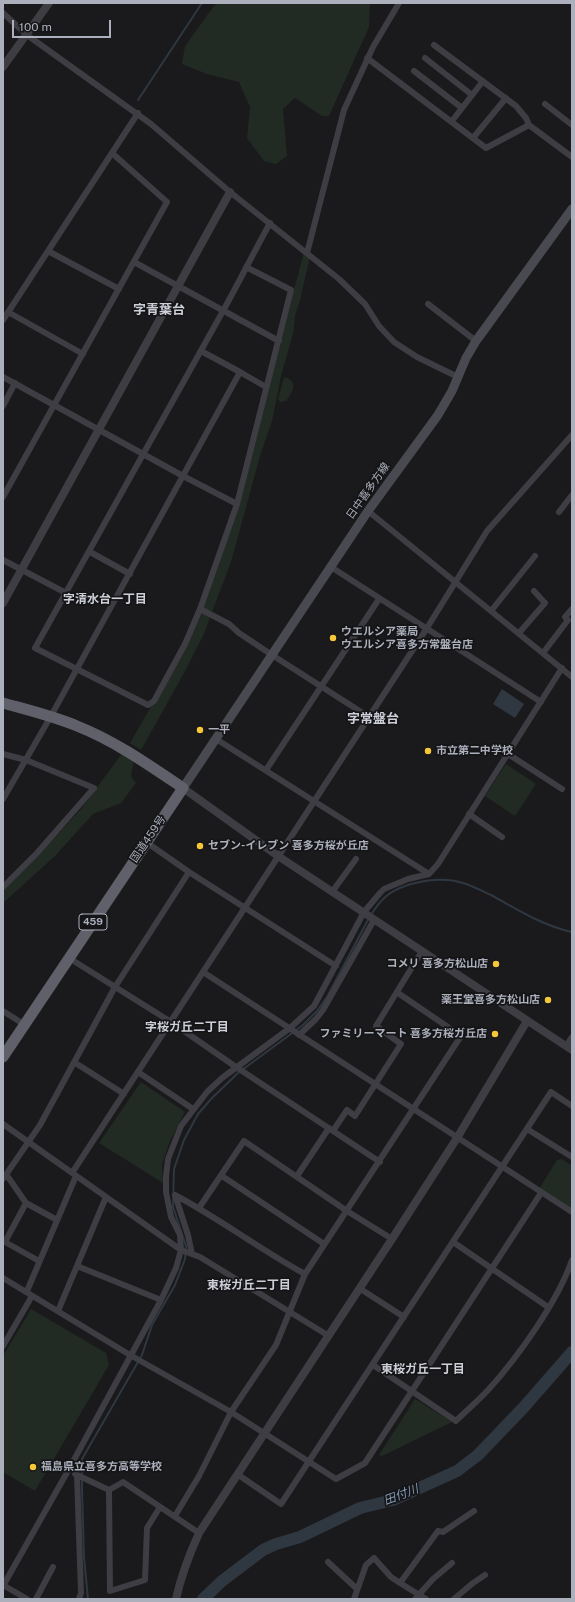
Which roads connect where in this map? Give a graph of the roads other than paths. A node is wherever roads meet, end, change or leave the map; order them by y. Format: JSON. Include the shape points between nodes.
{"nodes":[{"id":1,"x":49,"y":3,"type":"edge"},
{"id":2,"x":399,"y":3,"type":"edge"},
{"id":3,"x":3,"y":13,"type":"edge"},
{"id":4,"x":27,"y":35,"type":"junction"},
{"id":5,"x":434,"y":45,"type":"dead end"},
{"id":6,"x":367,"y":58,"type":"junction"},
{"id":7,"x":425,"y":58,"type":"dead end"},
{"id":8,"x":3,"y":67,"type":"edge"},
{"id":9,"x":414,"y":71,"type":"dead end"},
{"id":10,"x":483,"y":81,"type":"junction"},
{"id":11,"x":472,"y":95,"type":"junction"},
{"id":12,"x":506,"y":98,"type":"junction"},
{"id":13,"x":545,"y":104,"type":"dead end"},
{"id":14,"x":462,"y":108,"type":"junction"},
{"id":15,"x":138,"y":114,"type":"junction"},
{"id":16,"x":452,"y":121,"type":"junction"},
{"id":17,"x":529,"y":125,"type":"junction"},
{"id":18,"x":572,"y":125,"type":"edge"},
{"id":19,"x":473,"y":138,"type":"junction"},
{"id":20,"x":112,"y":153,"type":"junction"},
{"id":21,"x":572,"y":157,"type":"edge"},
{"id":22,"x":230,"y":192,"type":"junction"},
{"id":23,"x":572,"y":209,"type":"edge"},
{"id":24,"x":270,"y":223,"type":"junction"},
{"id":25,"x":48,"y":251,"type":"junction"},
{"id":26,"x":307,"y":253,"type":"junction"},
{"id":27,"x":134,"y":262,"type":"junction"},
{"id":28,"x":246,"y":267,"type":"junction"},
{"id":29,"x":178,"y":286,"type":"junction"},
{"id":30,"x":119,"y":289,"type":"junction"},
{"id":31,"x":428,"y":304,"type":"dead end"},
{"id":32,"x":223,"y":311,"type":"junction"},
{"id":33,"x":8,"y":312,"type":"junction"},
{"id":34,"x":3,"y":320,"type":"edge"},
{"id":35,"x":278,"y":341,"type":"junction"},
{"id":36,"x":476,"y":341,"type":"junction"},
{"id":37,"x":201,"y":351,"type":"junction"},
{"id":38,"x":84,"y":354,"type":"junction"},
{"id":39,"x":240,"y":372,"type":"junction"},
{"id":40,"x":3,"y":377,"type":"edge"},
{"id":41,"x":458,"y":377,"type":"junction"},
{"id":42,"x":15,"y":383,"type":"junction"},
{"id":43,"x":266,"y":387,"type":"junction"},
{"id":44,"x":54,"y":405,"type":"junction"},
{"id":45,"x":3,"y":406,"type":"edge"},
{"id":46,"x":98,"y":430,"type":"junction"},
{"id":47,"x":572,"y":435,"type":"edge"},
{"id":48,"x":143,"y":454,"type":"junction"},
{"id":49,"x":183,"y":476,"type":"junction"},
{"id":50,"x":572,"y":495,"type":"edge"},
{"id":51,"x":3,"y":497,"type":"edge"},
{"id":52,"x":237,"y":504,"type":"junction"},
{"id":53,"x":368,"y":512,"type":"junction"},
{"id":54,"x":558,"y":512,"type":"dead end"},
{"id":55,"x":90,"y":552,"type":"junction"},
{"id":56,"x":535,"y":556,"type":"dead end"},
{"id":57,"x":3,"y":560,"type":"edge"},
{"id":58,"x":331,"y":567,"type":"junction"},
{"id":59,"x":21,"y":569,"type":"junction"},
{"id":60,"x":130,"y":574,"type":"junction"},
{"id":61,"x":455,"y":582,"type":"junction"},
{"id":62,"x":534,"y":591,"type":"dead end"},
{"id":63,"x":66,"y":593,"type":"junction"},
{"id":64,"x":378,"y":599,"type":"junction"},
{"id":65,"x":3,"y":603,"type":"edge"},
{"id":66,"x":200,"y":609,"type":"junction"},
{"id":67,"x":572,"y":609,"type":"edge"},
{"id":68,"x":492,"y":611,"type":"junction"},
{"id":69,"x":427,"y":628,"type":"junction"},
{"id":70,"x":519,"y":633,"type":"junction"},
{"id":71,"x":543,"y":653,"type":"junction"},
{"id":72,"x":272,"y":655,"type":"junction"},
{"id":73,"x":562,"y":668,"type":"junction"},
{"id":74,"x":76,"y":670,"type":"junction"},
{"id":75,"x":572,"y":677,"type":"edge"},
{"id":76,"x":321,"y":686,"type":"junction"},
{"id":77,"x":541,"y":702,"type":"junction"},
{"id":78,"x":3,"y":703,"type":"edge"},
{"id":79,"x":51,"y":716,"type":"junction"},
{"id":80,"x":369,"y":717,"type":"junction"},
{"id":81,"x":216,"y":739,"type":"junction"},
{"id":82,"x":3,"y":754,"type":"edge"},
{"id":83,"x":508,"y":754,"type":"junction"},
{"id":84,"x":26,"y":760,"type":"junction"},
{"id":85,"x":266,"y":770,"type":"junction"},
{"id":86,"x":183,"y":788,"type":"junction"},
{"id":87,"x":562,"y":789,"type":"dead end"},
{"id":88,"x":3,"y":799,"type":"edge"},
{"id":89,"x":314,"y":800,"type":"junction"},
{"id":90,"x":469,"y":814,"type":"junction"},
{"id":91,"x":502,"y":837,"type":"dead end"},
{"id":92,"x":146,"y":842,"type":"junction"},
{"id":93,"x":278,"y":856,"type":"junction"},
{"id":94,"x":356,"y":859,"type":"dead end"},
{"id":95,"x":189,"y":872,"type":"junction"},
{"id":96,"x":429,"y":874,"type":"junction"},
{"id":97,"x":3,"y":887,"type":"edge"},
{"id":98,"x":332,"y":892,"type":"junction"},
{"id":99,"x":245,"y":908,"type":"junction"},
{"id":100,"x":364,"y":912,"type":"junction"},
{"id":101,"x":374,"y":920,"type":"junction"},
{"id":102,"x":422,"y":951,"type":"junction"},
{"id":103,"x":69,"y":958,"type":"junction"},
{"id":104,"x":336,"y":966,"type":"junction"},
{"id":105,"x":203,"y":972,"type":"junction"},
{"id":106,"x":115,"y":987,"type":"junction"},
{"id":107,"x":398,"y":993,"type":"junction"},
{"id":108,"x":3,"y":1011,"type":"edge"},
{"id":109,"x":527,"y":1021,"type":"junction"},
{"id":110,"x":171,"y":1022,"type":"junction"},
{"id":111,"x":25,"y":1025,"type":"junction"},
{"id":112,"x":290,"y":1028,"type":"junction"},
{"id":113,"x":299,"y":1034,"type":"junction"},
{"id":114,"x":572,"y":1037,"type":"edge"},
{"id":115,"x":569,"y":1048,"type":"edge"},
{"id":116,"x":5,"y":1051,"type":"edge"},
{"id":117,"x":74,"y":1062,"type":"junction"},
{"id":118,"x":236,"y":1067,"type":"junction"},
{"id":119,"x":138,"y":1072,"type":"junction"},
{"id":120,"x":376,"y":1084,"type":"junction"},
{"id":121,"x":124,"y":1094,"type":"junction"},
{"id":122,"x":572,"y":1106,"type":"edge"},
{"id":123,"x":193,"y":1109,"type":"junction"},
{"id":124,"x":413,"y":1109,"type":"junction"},
{"id":125,"x":3,"y":1124,"type":"edge"},
{"id":126,"x":527,"y":1129,"type":"junction"},
{"id":127,"x":331,"y":1130,"type":"junction"},
{"id":128,"x":456,"y":1138,"type":"junction"},
{"id":129,"x":29,"y":1142,"type":"junction"},
{"id":130,"x":572,"y":1157,"type":"edge"},
{"id":131,"x":380,"y":1162,"type":"junction"},
{"id":132,"x":502,"y":1167,"type":"junction"},
{"id":133,"x":74,"y":1174,"type":"junction"},
{"id":134,"x":5,"y":1176,"type":"edge"},
{"id":135,"x":222,"y":1176,"type":"junction"},
{"id":136,"x":297,"y":1176,"type":"junction"},
{"id":137,"x":541,"y":1193,"type":"junction"},
{"id":138,"x":106,"y":1197,"type":"junction"},
{"id":139,"x":26,"y":1203,"type":"junction"},
{"id":140,"x":199,"y":1208,"type":"junction"},
{"id":141,"x":347,"y":1211,"type":"junction"},
{"id":142,"x":572,"y":1212,"type":"edge"},
{"id":143,"x":57,"y":1220,"type":"junction"},
{"id":144,"x":392,"y":1239,"type":"junction"},
{"id":145,"x":453,"y":1242,"type":"junction"},
{"id":146,"x":324,"y":1244,"type":"junction"},
{"id":147,"x":181,"y":1250,"type":"junction"},
{"id":148,"x":192,"y":1254,"type":"junction"},
{"id":149,"x":572,"y":1260,"type":"edge"},
{"id":150,"x":40,"y":1261,"type":"junction"},
{"id":151,"x":77,"y":1266,"type":"junction"},
{"id":152,"x":492,"y":1268,"type":"junction"},
{"id":153,"x":305,"y":1274,"type":"junction"},
{"id":154,"x":3,"y":1278,"type":"edge"},
{"id":155,"x":359,"y":1288,"type":"junction"},
{"id":156,"x":27,"y":1292,"type":"junction"},
{"id":157,"x":32,"y":1296,"type":"junction"},
{"id":158,"x":161,"y":1300,"type":"junction"},
{"id":159,"x":548,"y":1307,"type":"junction"},
{"id":160,"x":58,"y":1311,"type":"junction"},
{"id":161,"x":290,"y":1312,"type":"junction"},
{"id":162,"x":404,"y":1317,"type":"junction"},
{"id":163,"x":329,"y":1336,"type":"junction"},
{"id":164,"x":3,"y":1346,"type":"edge"},
{"id":165,"x":130,"y":1355,"type":"junction"},
{"id":166,"x":373,"y":1365,"type":"junction"},
{"id":167,"x":412,"y":1390,"type":"junction"},
{"id":168,"x":231,"y":1412,"type":"junction"},
{"id":169,"x":265,"y":1434,"type":"junction"},
{"id":170,"x":310,"y":1462,"type":"junction"},
{"id":171,"x":69,"y":1469,"type":"junction"},
{"id":172,"x":237,"y":1474,"type":"junction"},
{"id":173,"x":77,"y":1475,"type":"junction"},
{"id":174,"x":109,"y":1490,"type":"junction"},
{"id":175,"x":160,"y":1507,"type":"junction"},
{"id":176,"x":474,"y":1511,"type":"dead end"},
{"id":177,"x":175,"y":1516,"type":"junction"},
{"id":178,"x":199,"y":1533,"type":"junction"},
{"id":179,"x":328,"y":1562,"type":"dead end"},
{"id":180,"x":452,"y":1563,"type":"dead end"},
{"id":181,"x":53,"y":1567,"type":"dead end"},
{"id":182,"x":485,"y":1575,"type":"dead end"},
{"id":183,"x":400,"y":1583,"type":"junction"},
{"id":184,"x":3,"y":1586,"type":"edge"},
{"id":185,"x":357,"y":1589,"type":"junction"},
{"id":186,"x":417,"y":1597,"type":"edge"},
{"id":187,"x":27,"y":1599,"type":"edge"},
{"id":188,"x":36,"y":1599,"type":"edge"},
{"id":189,"x":79,"y":1599,"type":"edge"},
{"id":190,"x":176,"y":1599,"type":"edge"},
{"id":191,"x":354,"y":1599,"type":"edge"},
{"id":192,"x":426,"y":1599,"type":"edge"},
{"id":193,"x":454,"y":1599,"type":"edge"}],
"edges":[{"from":1,"to":4,"type":"street"},
{"from":2,"to":6,"type":"street"},
{"from":3,"to":4,"type":"street"},
{"from":4,"to":8,"type":"street"},
{"from":4,"to":15,"type":"street"},
{"from":5,"to":10,"type":"street"},
{"from":6,"to":16,"type":"street"},
{"from":6,"to":26,"type":"street","via":[[344,110]]},
{"from":7,"to":11,"type":"street"},
{"from":9,"to":14,"type":"street"},
{"from":10,"to":11,"type":"street"},
{"from":10,"to":12,"type":"street"},
{"from":11,"to":14,"type":"street"},
{"from":12,"to":17,"type":"street","via":[[521,112]]},
{"from":12,"to":19,"type":"street"},
{"from":13,"to":18,"type":"street"},
{"from":14,"to":16,"type":"street"},
{"from":15,"to":20,"type":"street"},
{"from":15,"to":22,"type":"street"},
{"from":16,"to":19,"type":"street"},
{"from":17,"to":19,"type":"street","via":[[486,148]]},
{"from":17,"to":21,"type":"street"},
{"from":20,"to":25,"type":"street"},
{"from":20,"to":27,"type":"street","via":[[167,202]]},
{"from":22,"to":24,"type":"street"},
{"from":22,"to":29,"type":"street"},
{"from":23,"to":36,"type":"main road","name":"日中喜多方線"},
{"from":24,"to":26,"type":"street"},
{"from":24,"to":28,"type":"street"},
{"from":25,"to":30,"type":"street"},
{"from":25,"to":33,"type":"street"},
{"from":26,"to":41,"type":"street","via":[[365,304],[379,326],[394,342],[417,357]]},
{"from":27,"to":29,"type":"street"},
{"from":27,"to":30,"type":"street"},
{"from":28,"to":32,"type":"street"},
{"from":28,"to":35,"type":"street","via":[[291,290]]},
{"from":29,"to":32,"type":"street"},
{"from":29,"to":46,"type":"street"},
{"from":30,"to":38,"type":"street"},
{"from":31,"to":36,"type":"street"},
{"from":32,"to":35,"type":"street"},
{"from":32,"to":37,"type":"street"},
{"from":33,"to":34,"type":"street"},
{"from":33,"to":38,"type":"street"},
{"from":35,"to":43,"type":"street"},
{"from":36,"to":41,"type":"main road","name":"日中喜多方線"},
{"from":37,"to":39,"type":"street"},
{"from":37,"to":48,"type":"street"},
{"from":38,"to":44,"type":"street"},
{"from":39,"to":43,"type":"street"},
{"from":39,"to":49,"type":"street"},
{"from":40,"to":42,"type":"street"},
{"from":41,"to":53,"type":"main road","name":"日中喜多方線","via":[[438,415]]},
{"from":42,"to":44,"type":"street"},
{"from":42,"to":45,"type":"street"},
{"from":43,"to":52,"type":"street"},
{"from":44,"to":46,"type":"street"},
{"from":44,"to":51,"type":"street"},
{"from":46,"to":48,"type":"street"},
{"from":46,"to":59,"type":"street"},
{"from":47,"to":61,"type":"street","via":[[487,531]]},
{"from":48,"to":49,"type":"street"},
{"from":48,"to":55,"type":"street"},
{"from":49,"to":52,"type":"street"},
{"from":49,"to":60,"type":"street"},
{"from":50,"to":54,"type":"street"},
{"from":52,"to":66,"type":"street"},
{"from":53,"to":58,"type":"main road","name":"日中喜多方線"},
{"from":53,"to":61,"type":"street"},
{"from":55,"to":60,"type":"street"},
{"from":55,"to":63,"type":"street"},
{"from":56,"to":68,"type":"street"},
{"from":57,"to":59,"type":"street"},
{"from":58,"to":64,"type":"street"},
{"from":58,"to":72,"type":"main road","name":"日中喜多方線"},
{"from":59,"to":63,"type":"street"},
{"from":59,"to":65,"type":"street"},
{"from":60,"to":74,"type":"street"},
{"from":61,"to":68,"type":"street"},
{"from":61,"to":69,"type":"street"},
{"from":62,"to":70,"type":"street","via":[[545,602]]},
{"from":63,"to":74,"type":"street","via":[[35,648]]},
{"from":64,"to":69,"type":"street"},
{"from":64,"to":76,"type":"street"},
{"from":66,"to":72,"type":"street","via":[[229,624]]},
{"from":66,"to":74,"type":"street","via":[[185,644],[154,701],[148,705]]},
{"from":67,"to":71,"type":"street","via":[[565,617],[568,620]]},
{"from":68,"to":70,"type":"street"},
{"from":69,"to":77,"type":"street"},
{"from":69,"to":80,"type":"street"},
{"from":70,"to":71,"type":"street"},
{"from":71,"to":73,"type":"street"},
{"from":72,"to":76,"type":"street"},
{"from":72,"to":81,"type":"main road","name":"日中喜多方線"},
{"from":73,"to":75,"type":"street"},
{"from":73,"to":77,"type":"street"},
{"from":74,"to":79,"type":"street"},
{"from":76,"to":80,"type":"street"},
{"from":76,"to":85,"type":"street"},
{"from":77,"to":83,"type":"street"},
{"from":78,"to":79,"type":"highway"},
{"from":79,"to":84,"type":"street"},
{"from":79,"to":86,"type":"highway","via":[[104,738]]},
{"from":80,"to":89,"type":"street"},
{"from":81,"to":85,"type":"street"},
{"from":81,"to":86,"type":"main road","name":"日中喜多方線"},
{"from":82,"to":84,"type":"street"},
{"from":83,"to":87,"type":"street"},
{"from":83,"to":90,"type":"street"},
{"from":84,"to":88,"type":"street"},
{"from":84,"to":97,"type":"street","via":[[94,788],[38,853]]},
{"from":85,"to":89,"type":"street"},
{"from":86,"to":92,"type":"highway","name":"国道459号","number":"459"},
{"from":86,"to":93,"type":"street"},
{"from":89,"to":93,"type":"street"},
{"from":89,"to":96,"type":"street"},
{"from":90,"to":91,"type":"street"},
{"from":90,"to":96,"type":"street"},
{"from":92,"to":95,"type":"street"},
{"from":92,"to":103,"type":"highway","name":"国道459号","number":"459"},
{"from":93,"to":98,"type":"street"},
{"from":93,"to":99,"type":"street"},
{"from":94,"to":98,"type":"street"},
{"from":95,"to":99,"type":"street"},
{"from":95,"to":106,"type":"street"},
{"from":96,"to":100,"type":"street","via":[[384,889]]},
{"from":98,"to":100,"type":"street"},
{"from":99,"to":104,"type":"street"},
{"from":99,"to":105,"type":"street"},
{"from":100,"to":101,"type":"street"},
{"from":100,"to":104,"type":"street"},
{"from":101,"to":102,"type":"street"},
{"from":101,"to":113,"type":"street","via":[[323,1010]]},
{"from":102,"to":107,"type":"street"},
{"from":102,"to":109,"type":"street"},
{"from":103,"to":106,"type":"street"},
{"from":103,"to":111,"type":"highway","name":"国道459号","number":"459"},
{"from":104,"to":112,"type":"street","via":[[318,1000]]},
{"from":105,"to":110,"type":"street"},
{"from":105,"to":112,"type":"street"},
{"from":106,"to":110,"type":"street"},
{"from":106,"to":117,"type":"street"},
{"from":107,"to":120,"type":"street","via":[[376,1026],[402,1044]]},
{"from":107,"to":124,"type":"street","via":[[461,1036]]},
{"from":108,"to":111,"type":"street"},
{"from":109,"to":115,"type":"street"},
{"from":109,"to":128,"type":"street"},
{"from":110,"to":118,"type":"street"},
{"from":110,"to":119,"type":"street"},
{"from":111,"to":116,"type":"highway","name":"国道459号","number":"459"},
{"from":112,"to":113,"type":"street"},
{"from":112,"to":118,"type":"street"},
{"from":113,"to":120,"type":"street"},
{"from":114,"to":115,"type":"street"},
{"from":117,"to":121,"type":"street"},
{"from":117,"to":129,"type":"street"},
{"from":118,"to":123,"type":"street","via":[[207,1092]]},
{"from":118,"to":127,"type":"street"},
{"from":119,"to":121,"type":"street"},
{"from":119,"to":123,"type":"street"},
{"from":120,"to":124,"type":"street"},
{"from":120,"to":127,"type":"street","via":[[356,1116],[347,1110]]},
{"from":121,"to":133,"type":"street"},
{"from":122,"to":126,"type":"street","via":[[551,1092]]},
{"from":123,"to":147,"type":"street","via":[[173,1144],[166,1177],[171,1217],[180,1235]]},
{"from":124,"to":128,"type":"street"},
{"from":124,"to":131,"type":"street"},
{"from":125,"to":129,"type":"street"},
{"from":126,"to":130,"type":"street"},
{"from":126,"to":132,"type":"street"},
{"from":127,"to":131,"type":"street"},
{"from":127,"to":136,"type":"street"},
{"from":128,"to":132,"type":"street"},
{"from":128,"to":144,"type":"street"},
{"from":129,"to":133,"type":"street"},
{"from":129,"to":134,"type":"street"},
{"from":131,"to":141,"type":"street"},
{"from":132,"to":137,"type":"street"},
{"from":132,"to":145,"type":"street"},
{"from":133,"to":138,"type":"street"},
{"from":133,"to":143,"type":"street"},
{"from":134,"to":139,"type":"street"},
{"from":135,"to":136,"type":"street","via":[[244,1141]]},
{"from":135,"to":140,"type":"street"},
{"from":135,"to":146,"type":"street"},
{"from":136,"to":141,"type":"street"},
{"from":137,"to":142,"type":"street"},
{"from":137,"to":152,"type":"street"},
{"from":138,"to":147,"type":"street"},
{"from":138,"to":151,"type":"street"},
{"from":139,"to":143,"type":"street"},
{"from":139,"to":150,"type":"street","via":[[5,1242]]},
{"from":140,"to":148,"type":"street","via":[[175,1195]]},
{"from":140,"to":153,"type":"street"},
{"from":141,"to":144,"type":"street"},
{"from":141,"to":146,"type":"street"},
{"from":143,"to":150,"type":"street"},
{"from":144,"to":155,"type":"street"},
{"from":145,"to":152,"type":"street"},
{"from":145,"to":162,"type":"street"},
{"from":146,"to":153,"type":"street"},
{"from":147,"to":148,"type":"street"},
{"from":147,"to":158,"type":"street","via":[[176,1268]]},
{"from":148,"to":161,"type":"street","via":[[200,1256]]},
{"from":149,"to":159,"type":"street","via":[[568,1274]]},
{"from":150,"to":156,"type":"street"},
{"from":151,"to":158,"type":"street"},
{"from":151,"to":160,"type":"street"},
{"from":152,"to":159,"type":"street"},
{"from":152,"to":167,"type":"street"},
{"from":153,"to":161,"type":"street"},
{"from":154,"to":156,"type":"street"},
{"from":155,"to":162,"type":"street"},
{"from":155,"to":163,"type":"street"},
{"from":156,"to":157,"type":"street"},
{"from":157,"to":160,"type":"street"},
{"from":157,"to":164,"type":"street"},
{"from":158,"to":165,"type":"street"},
{"from":159,"to":167,"type":"street","via":[[509,1365],[488,1390],[456,1420]]},
{"from":160,"to":165,"type":"street"},
{"from":161,"to":163,"type":"street"},
{"from":161,"to":168,"type":"street","via":[[276,1345]]},
{"from":162,"to":166,"type":"street"},
{"from":163,"to":169,"type":"street"},
{"from":165,"to":168,"type":"street"},
{"from":165,"to":171,"type":"street"},
{"from":166,"to":167,"type":"street"},
{"from":166,"to":170,"type":"street"},
{"from":167,"to":170,"type":"street","via":[[365,1463],[336,1479]]},
{"from":168,"to":169,"type":"street"},
{"from":168,"to":177,"type":"street","via":[[199,1476]]},
{"from":169,"to":170,"type":"street"},
{"from":169,"to":172,"type":"street"},
{"from":170,"to":172,"type":"street","via":[[281,1504]]},
{"from":171,"to":173,"type":"street"},
{"from":171,"to":184,"type":"street"},
{"from":172,"to":178,"type":"street"},
{"from":173,"to":174,"type":"street"},
{"from":173,"to":189,"type":"street","via":[[81,1593]]},
{"from":174,"to":175,"type":"street","via":[[123,1482]]},
{"from":174,"to":175,"type":"street","via":[[110,1591],[145,1580],[147,1528]]},
{"from":175,"to":177,"type":"street"},
{"from":176,"to":183,"type":"street","via":[[443,1532],[438,1531]]},
{"from":177,"to":178,"type":"street"},
{"from":178,"to":190,"type":"street","via":[[188,1558]]},
{"from":179,"to":185,"type":"street"},
{"from":180,"to":186,"type":"street"},
{"from":181,"to":188,"type":"street"},
{"from":182,"to":193,"type":"street"},
{"from":183,"to":185,"type":"street","via":[[374,1558],[366,1565]]},
{"from":183,"to":186,"type":"street"},
{"from":184,"to":187,"type":"street"},
{"from":185,"to":191,"type":"street"},
{"from":186,"to":192,"type":"street"}]}
